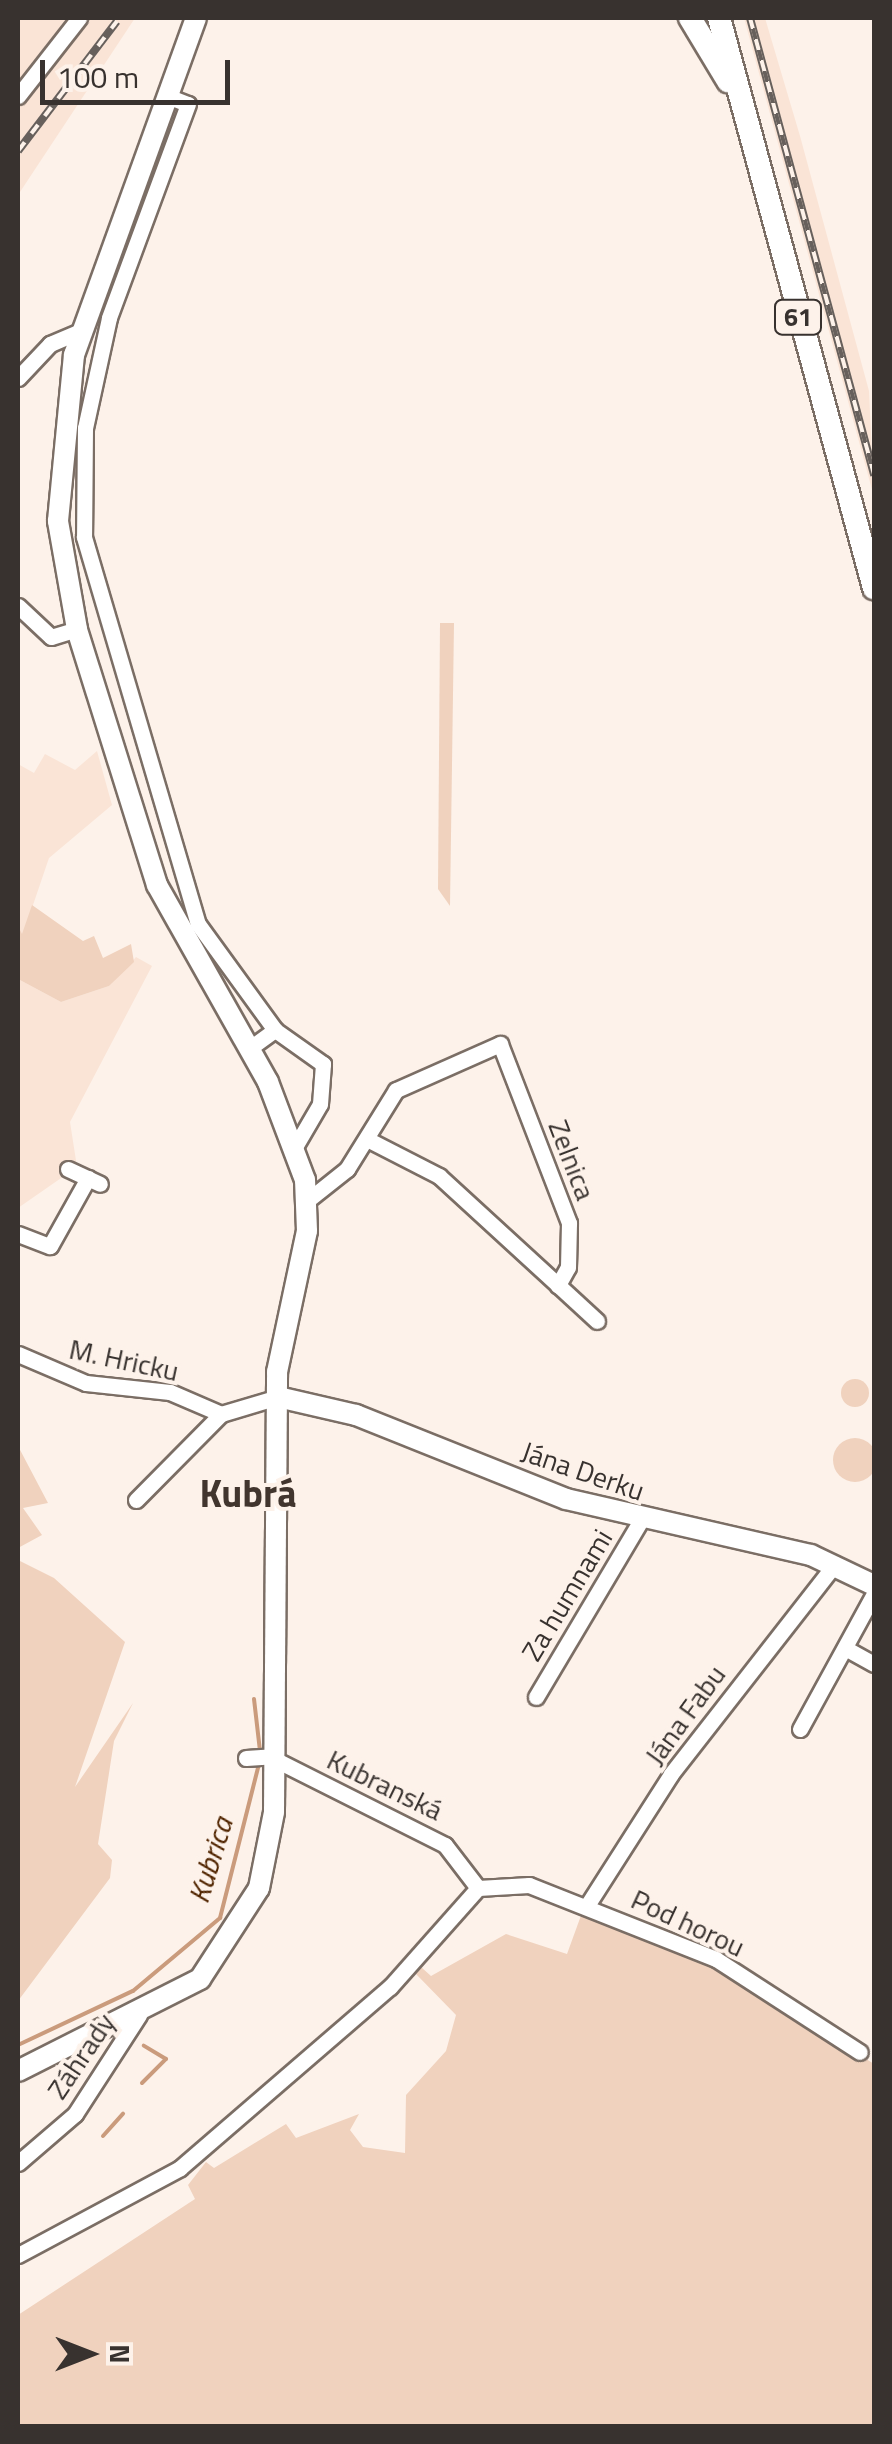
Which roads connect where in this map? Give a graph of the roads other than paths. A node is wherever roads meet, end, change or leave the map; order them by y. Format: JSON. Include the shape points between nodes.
{"nodes":[{"id":1,"x":79,"y":18,"type":"edge"},
{"id":2,"x":196,"y":18,"type":"edge"},
{"id":3,"x":719,"y":18,"type":"edge"},
{"id":4,"x":689,"y":19,"type":"edge"},
{"id":5,"x":18,"y":96,"type":"edge"},
{"id":6,"x":167,"y":96,"type":"junction"},
{"id":7,"x":741,"y":112,"type":"junction"},
{"id":8,"x":129,"y":198,"type":"junction"},
{"id":9,"x":150,"y":206,"type":"junction"},
{"id":10,"x":109,"y":318,"type":"junction"},
{"id":11,"x":84,"y":321,"type":"junction"},
{"id":12,"x":18,"y":378,"type":"edge"},
{"id":13,"x":60,"y":426,"type":"junction"},
{"id":14,"x":85,"y":428,"type":"junction"},
{"id":15,"x":84,"y":538,"type":"junction"},
{"id":16,"x":60,"y":540,"type":"junction"},
{"id":17,"x":874,"y":588,"type":"edge"},
{"id":18,"x":18,"y":606,"type":"edge"},
{"id":19,"x":77,"y":629,"type":"junction"},
{"id":20,"x":113,"y":652,"type":"junction"},
{"id":21,"x":86,"y":659,"type":"junction"},
{"id":22,"x":144,"y":761,"type":"junction"},
{"id":23,"x":118,"y":770,"type":"junction"},
{"id":24,"x":178,"y":877,"type":"junction"},
{"id":25,"x":157,"y":885,"type":"junction"},
{"id":26,"x":230,"y":973,"type":"junction"},
{"id":27,"x":210,"y":985,"type":"junction"},
{"id":28,"x":274,"y":1030,"type":"junction"},
{"id":29,"x":250,"y":1048,"type":"junction"},
{"id":30,"x":367,"y":1139,"type":"junction"},
{"id":31,"x":296,"y":1144,"type":"junction"},
{"id":32,"x":68,"y":1169,"type":"dead end"},
{"id":33,"x":308,"y":1200,"type":"junction"},
{"id":34,"x":18,"y":1234,"type":"edge"},
{"id":35,"x":558,"y":1286,"type":"junction"},
{"id":36,"x":596,"y":1321,"type":"dead end"},
{"id":37,"x":18,"y":1354,"type":"edge"},
{"id":38,"x":278,"y":1398,"type":"junction"},
{"id":39,"x":220,"y":1414,"type":"junction"},
{"id":40,"x":136,"y":1500,"type":"dead end"},
{"id":41,"x":640,"y":1520,"type":"junction"},
{"id":42,"x":834,"y":1564,"type":"junction"},
{"id":43,"x":874,"y":1585,"type":"edge"},
{"id":44,"x":874,"y":1594,"type":"edge"},
{"id":45,"x":845,"y":1648,"type":"junction"},
{"id":46,"x":874,"y":1664,"type":"edge"},
{"id":47,"x":536,"y":1697,"type":"dead end"},
{"id":48,"x":800,"y":1729,"type":"dead end"},
{"id":49,"x":264,"y":1757,"type":"junction"},
{"id":50,"x":478,"y":1888,"type":"junction"},
{"id":51,"x":588,"y":1904,"type":"junction"},
{"id":52,"x":139,"y":2016,"type":"junction"},
{"id":53,"x":860,"y":2052,"type":"dead end"},
{"id":54,"x":18,"y":2071,"type":"edge"},
{"id":55,"x":18,"y":2163,"type":"edge"},
{"id":56,"x":18,"y":2255,"type":"edge"}],
"edges":[{"from":1,"to":5,"type":"street"},
{"from":2,"to":6,"type":"street"},
{"from":3,"to":7,"type":"main road","number":"61"},
{"from":4,"to":7,"type":"main road","number":"61"},
{"from":6,"to":8,"type":"street"},
{"from":6,"to":9,"type":"street","via":[[188,104]]},
{"from":7,"to":17,"type":"main road","number":"61"},
{"from":8,"to":9,"type":"street"},
{"from":8,"to":11,"type":"street"},
{"from":9,"to":10,"type":"street"},
{"from":10,"to":11,"type":"street"},
{"from":10,"to":14,"type":"street"},
{"from":11,"to":12,"type":"street"},
{"from":11,"to":13,"type":"street"},
{"from":13,"to":14,"type":"street"},
{"from":13,"to":16,"type":"street"},
{"from":14,"to":15,"type":"street"},
{"from":15,"to":16,"type":"street"},
{"from":15,"to":20,"type":"street"},
{"from":16,"to":19,"type":"street"},
{"from":18,"to":19,"type":"street","via":[[51,637]]},
{"from":19,"to":21,"type":"street"},
{"from":20,"to":21,"type":"street"},
{"from":20,"to":22,"type":"street"},
{"from":21,"to":23,"type":"street"},
{"from":22,"to":23,"type":"street"},
{"from":22,"to":24,"type":"street"},
{"from":23,"to":25,"type":"street"},
{"from":24,"to":25,"type":"street"},
{"from":24,"to":26,"type":"street"},
{"from":25,"to":27,"type":"street"},
{"from":26,"to":27,"type":"street"},
{"from":26,"to":28,"type":"street"},
{"from":27,"to":29,"type":"street"},
{"from":28,"to":29,"type":"street"},
{"from":28,"to":31,"type":"street","via":[[326,1071]]},
{"from":29,"to":31,"type":"street"},
{"from":30,"to":33,"type":"street","name":"Zelnica","via":[[332,1186]]},
{"from":30,"to":35,"type":"street","via":[[440,1176]]},
{"from":30,"to":35,"type":"street","name":"Zelnica","via":[[396,1090],[500,1044],[570,1223],[568,1267]]},
{"from":31,"to":33,"type":"street"},
{"from":32,"to":34,"type":"street","via":[[94,1181],[50,1246]]},
{"from":33,"to":38,"type":"street"},
{"from":35,"to":36,"type":"street"},
{"from":37,"to":39,"type":"street","name":"M. Hricku","via":[[86,1383],[170,1392]]},
{"from":38,"to":39,"type":"street"},
{"from":38,"to":41,"type":"street","name":"Jána Derku","via":[[326,1404]]},
{"from":38,"to":49,"type":"street"},
{"from":39,"to":40,"type":"street"},
{"from":41,"to":42,"type":"street","name":"Jána Derku"},
{"from":41,"to":47,"type":"street","name":"Za humnami"},
{"from":42,"to":43,"type":"street","name":"Jána Derku"},
{"from":42,"to":51,"type":"street","name":"Jána Fabu","via":[[672,1774]]},
{"from":44,"to":45,"type":"street"},
{"from":45,"to":46,"type":"street"},
{"from":45,"to":48,"type":"street"},
{"from":49,"to":50,"type":"street","name":"Kubranská","via":[[445,1844]]},
{"from":49,"to":52,"type":"street","via":[[268,1855],[248,1912],[200,1980]]},
{"from":50,"to":51,"type":"street","name":"Pod horou","via":[[528,1885]]},
{"from":50,"to":56,"type":"street","via":[[390,1988],[180,2168]]},
{"from":51,"to":53,"type":"street","name":"Pod horou","via":[[716,1959]]},
{"from":52,"to":54,"type":"street"},
{"from":52,"to":55,"type":"street","name":"Záhrady","via":[[74,2114]]}]}
